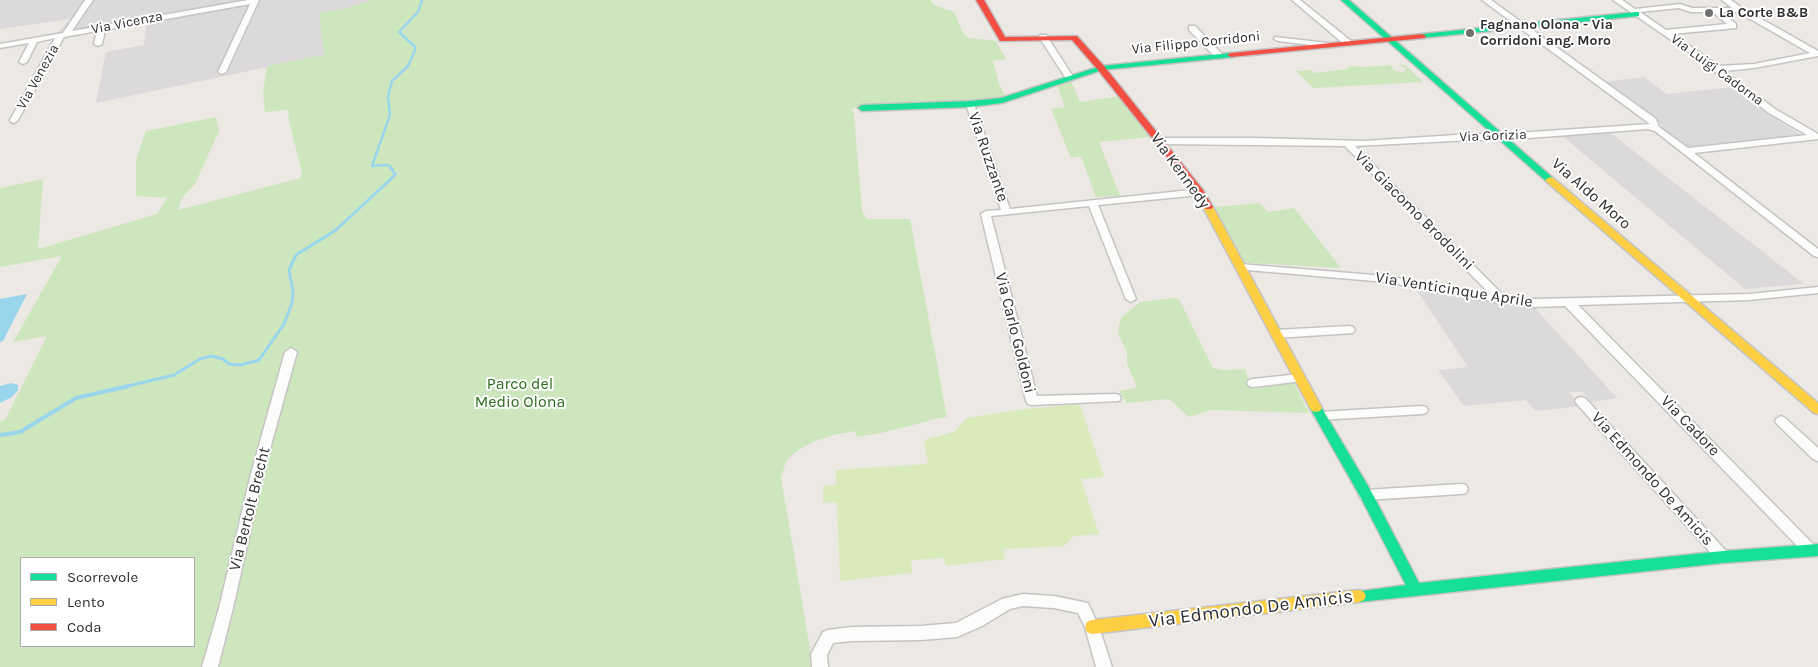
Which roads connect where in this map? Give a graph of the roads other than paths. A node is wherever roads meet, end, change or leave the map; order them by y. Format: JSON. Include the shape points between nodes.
{"nodes":[{"id":1,"x":89,"y":0,"type":"edge"},
{"id":2,"x":254,"y":0,"type":"edge"},
{"id":3,"x":980,"y":0,"type":"edge"},
{"id":4,"x":1296,"y":0,"type":"edge"},
{"id":5,"x":1345,"y":0,"type":"edge"},
{"id":6,"x":1486,"y":0,"type":"edge"},
{"id":7,"x":1618,"y":0,"type":"edge"},
{"id":8,"x":1726,"y":0,"type":"edge"},
{"id":9,"x":1715,"y":10,"type":"junction"},
{"id":10,"x":1739,"y":10,"type":"junction"},
{"id":11,"x":1634,"y":13,"type":"junction"},
{"id":12,"x":1523,"y":27,"type":"junction"},
{"id":13,"x":102,"y":28,"type":"junction"},
{"id":14,"x":1192,"y":28,"type":"dead end"},
{"id":15,"x":1666,"y":32,"type":"junction"},
{"id":16,"x":64,"y":35,"type":"junction"},
{"id":17,"x":1043,"y":37,"type":"junction"},
{"id":18,"x":1278,"y":38,"type":"dead end"},
{"id":19,"x":1390,"y":39,"type":"junction"},
{"id":20,"x":34,"y":40,"type":"junction"},
{"id":21,"x":1348,"y":43,"type":"junction"},
{"id":22,"x":98,"y":44,"type":"dead end"},
{"id":23,"x":1328,"y":45,"type":"junction"},
{"id":24,"x":0,"y":46,"type":"edge"},
{"id":25,"x":1818,"y":54,"type":"edge"},
{"id":26,"x":1219,"y":56,"type":"junction"},
{"id":27,"x":23,"y":62,"type":"dead end"},
{"id":28,"x":1101,"y":68,"type":"junction"},
{"id":29,"x":1717,"y":68,"type":"junction"},
{"id":30,"x":222,"y":72,"type":"dead end"},
{"id":31,"x":1070,"y":78,"type":"junction"},
{"id":32,"x":970,"y":104,"type":"junction"},
{"id":33,"x":862,"y":108,"type":"dead end"},
{"id":34,"x":14,"y":120,"type":"dead end"},
{"id":35,"x":1655,"y":127,"type":"junction"},
{"id":36,"x":1502,"y":137,"type":"junction"},
{"id":37,"x":1818,"y":138,"type":"edge"},
{"id":38,"x":1160,"y":141,"type":"junction"},
{"id":39,"x":1348,"y":144,"type":"junction"},
{"id":40,"x":1686,"y":151,"type":"junction"},
{"id":41,"x":1200,"y":192,"type":"junction"},
{"id":42,"x":1092,"y":203,"type":"junction"},
{"id":43,"x":1006,"y":211,"type":"junction"},
{"id":44,"x":1818,"y":254,"type":"edge"},
{"id":45,"x":1240,"y":267,"type":"junction"},
{"id":46,"x":1818,"y":290,"type":"edge"},
{"id":47,"x":1131,"y":299,"type":"dead end"},
{"id":48,"x":1687,"y":299,"type":"junction"},
{"id":49,"x":1502,"y":300,"type":"junction"},
{"id":50,"x":1569,"y":303,"type":"junction"},
{"id":51,"x":1349,"y":330,"type":"dead end"},
{"id":52,"x":1276,"y":334,"type":"junction"},
{"id":53,"x":291,"y":352,"type":"dead end"},
{"id":54,"x":1299,"y":378,"type":"junction"},
{"id":55,"x":1254,"y":383,"type":"dead end"},
{"id":56,"x":1116,"y":398,"type":"dead end"},
{"id":57,"x":1581,"y":401,"type":"dead end"},
{"id":58,"x":1422,"y":410,"type":"dead end"},
{"id":59,"x":1818,"y":410,"type":"edge"},
{"id":60,"x":1320,"y":416,"type":"junction"},
{"id":61,"x":1781,"y":421,"type":"dead end"},
{"id":62,"x":1818,"y":456,"type":"edge"},
{"id":63,"x":1461,"y":489,"type":"dead end"},
{"id":64,"x":1366,"y":495,"type":"junction"},
{"id":65,"x":1814,"y":550,"type":"edge"},
{"id":66,"x":1723,"y":557,"type":"junction"},
{"id":67,"x":1415,"y":590,"type":"junction"},
{"id":68,"x":1092,"y":627,"type":"junction"},
{"id":69,"x":210,"y":667,"type":"edge"},
{"id":70,"x":820,"y":667,"type":"edge"},
{"id":71,"x":1104,"y":667,"type":"edge"}],
"edges":[{"from":1,"to":16,"type":"street","name":"Via Venezia"},
{"from":2,"to":13,"type":"street","name":"Via Vicenza"},
{"from":2,"to":30,"type":"street"},
{"from":3,"to":17,"type":"street","name":"Via Kennedy","via":[[1003,39]]},
{"from":4,"to":21,"type":"street"},
{"from":5,"to":19,"type":"street","name":"Via Aldo Moro"},
{"from":6,"to":12,"type":"street"},
{"from":7,"to":11,"type":"street","name":"Via Luigi Cadorna"},
{"from":8,"to":10,"type":"street"},
{"from":9,"to":10,"type":"street"},
{"from":9,"to":11,"type":"street","via":[[1692,10],[1680,6]]},
{"from":9,"to":15,"type":"street","via":[[1733,26]]},
{"from":10,"to":25,"type":"street"},
{"from":11,"to":12,"type":"street","name":"Via Filippo Corridoni"},
{"from":11,"to":15,"type":"street","name":"Via Luigi Cadorna"},
{"from":12,"to":19,"type":"street","name":"Via Filippo Corridoni"},
{"from":12,"to":35,"type":"street","via":[[1653,121]]},
{"from":13,"to":16,"type":"street","name":"Via Vicenza"},
{"from":13,"to":22,"type":"street"},
{"from":14,"to":26,"type":"street"},
{"from":15,"to":29,"type":"street","name":"Via Luigi Cadorna"},
{"from":16,"to":20,"type":"street","name":"Via Vicenza"},
{"from":16,"to":34,"type":"street","name":"Via Venezia"},
{"from":17,"to":28,"type":"street","name":"Via Kennedy","via":[[1074,38]]},
{"from":17,"to":31,"type":"street"},
{"from":18,"to":23,"type":"street","name":"Via Filippo Corridoni"},
{"from":19,"to":21,"type":"street","name":"Via Filippo Corridoni"},
{"from":19,"to":36,"type":"street","name":"Via Aldo Moro"},
{"from":20,"to":24,"type":"street","name":"Via Vicenza"},
{"from":20,"to":27,"type":"street"},
{"from":21,"to":23,"type":"street","name":"Via Filippo Corridoni"},
{"from":23,"to":26,"type":"street","name":"Via Filippo Corridoni"},
{"from":25,"to":29,"type":"street","via":[[1754,66]]},
{"from":26,"to":28,"type":"street","name":"Via Filippo Corridoni"},
{"from":28,"to":31,"type":"street","name":"Via Filippo Corridoni"},
{"from":28,"to":38,"type":"street","name":"Via Kennedy"},
{"from":29,"to":37,"type":"street","name":"Via Luigi Cadorna","via":[[1772,111]]},
{"from":31,"to":32,"type":"street","name":"Via Filippo Corridoni","via":[[1002,100]]},
{"from":32,"to":33,"type":"street","name":"Via Filippo Corridoni"},
{"from":32,"to":43,"type":"street","name":"Via Ruzzante"},
{"from":35,"to":36,"type":"street","name":"Via Gorizia"},
{"from":35,"to":40,"type":"street"},
{"from":36,"to":39,"type":"street","name":"Via Gorizia"},
{"from":36,"to":48,"type":"street","name":"Via Aldo Moro"},
{"from":37,"to":40,"type":"street"},
{"from":38,"to":39,"type":"street","name":"Via Gorizia","via":[[1256,140]]},
{"from":38,"to":41,"type":"street","name":"Via Kennedy"},
{"from":39,"to":49,"type":"street","name":"Via Giacomo Brodolini"},
{"from":40,"to":44,"type":"street"},
{"from":41,"to":42,"type":"street"},
{"from":41,"to":45,"type":"street","name":"Via Kennedy"},
{"from":42,"to":43,"type":"street"},
{"from":42,"to":47,"type":"street"},
{"from":43,"to":56,"type":"street","name":"Via Carlo Goldoni","via":[[986,214],[1032,401]]},
{"from":45,"to":49,"type":"street","name":"Via Venticinque Aprile","via":[[1386,279]]},
{"from":45,"to":52,"type":"street","name":"Via Kennedy"},
{"from":46,"to":48,"type":"street","name":"Via Venticinque Aprile"},
{"from":48,"to":50,"type":"street","name":"Via Venticinque Aprile"},
{"from":48,"to":59,"type":"street","name":"Via Aldo Moro"},
{"from":49,"to":50,"type":"street","name":"Via Venticinque Aprile"},
{"from":50,"to":65,"type":"street","name":"Via Cadore"},
{"from":51,"to":52,"type":"street"},
{"from":52,"to":54,"type":"street","name":"Via Kennedy"},
{"from":53,"to":69,"type":"street","name":"Via Bertolt Brecht","via":[[257,474]]},
{"from":54,"to":55,"type":"street"},
{"from":54,"to":60,"type":"street","name":"Via Kennedy"},
{"from":57,"to":66,"type":"street","name":"Via Edmondo De Amicis"},
{"from":58,"to":60,"type":"street"},
{"from":60,"to":64,"type":"street","name":"Via Kennedy"},
{"from":61,"to":62,"type":"street"},
{"from":63,"to":64,"type":"street"},
{"from":64,"to":67,"type":"street","name":"Via Kennedy"},
{"from":65,"to":66,"type":"street","name":"Via Edmondo De Amicis"},
{"from":66,"to":67,"type":"street","name":"Via Edmondo De Amicis"},
{"from":67,"to":68,"type":"street","name":"Via Edmondo De Amicis"},
{"from":68,"to":70,"type":"street","via":[[1083,608],[1023,600],[1007,603],[957,630],[852,634],[828,638],[819,654]]},
{"from":68,"to":71,"type":"street"}]}
